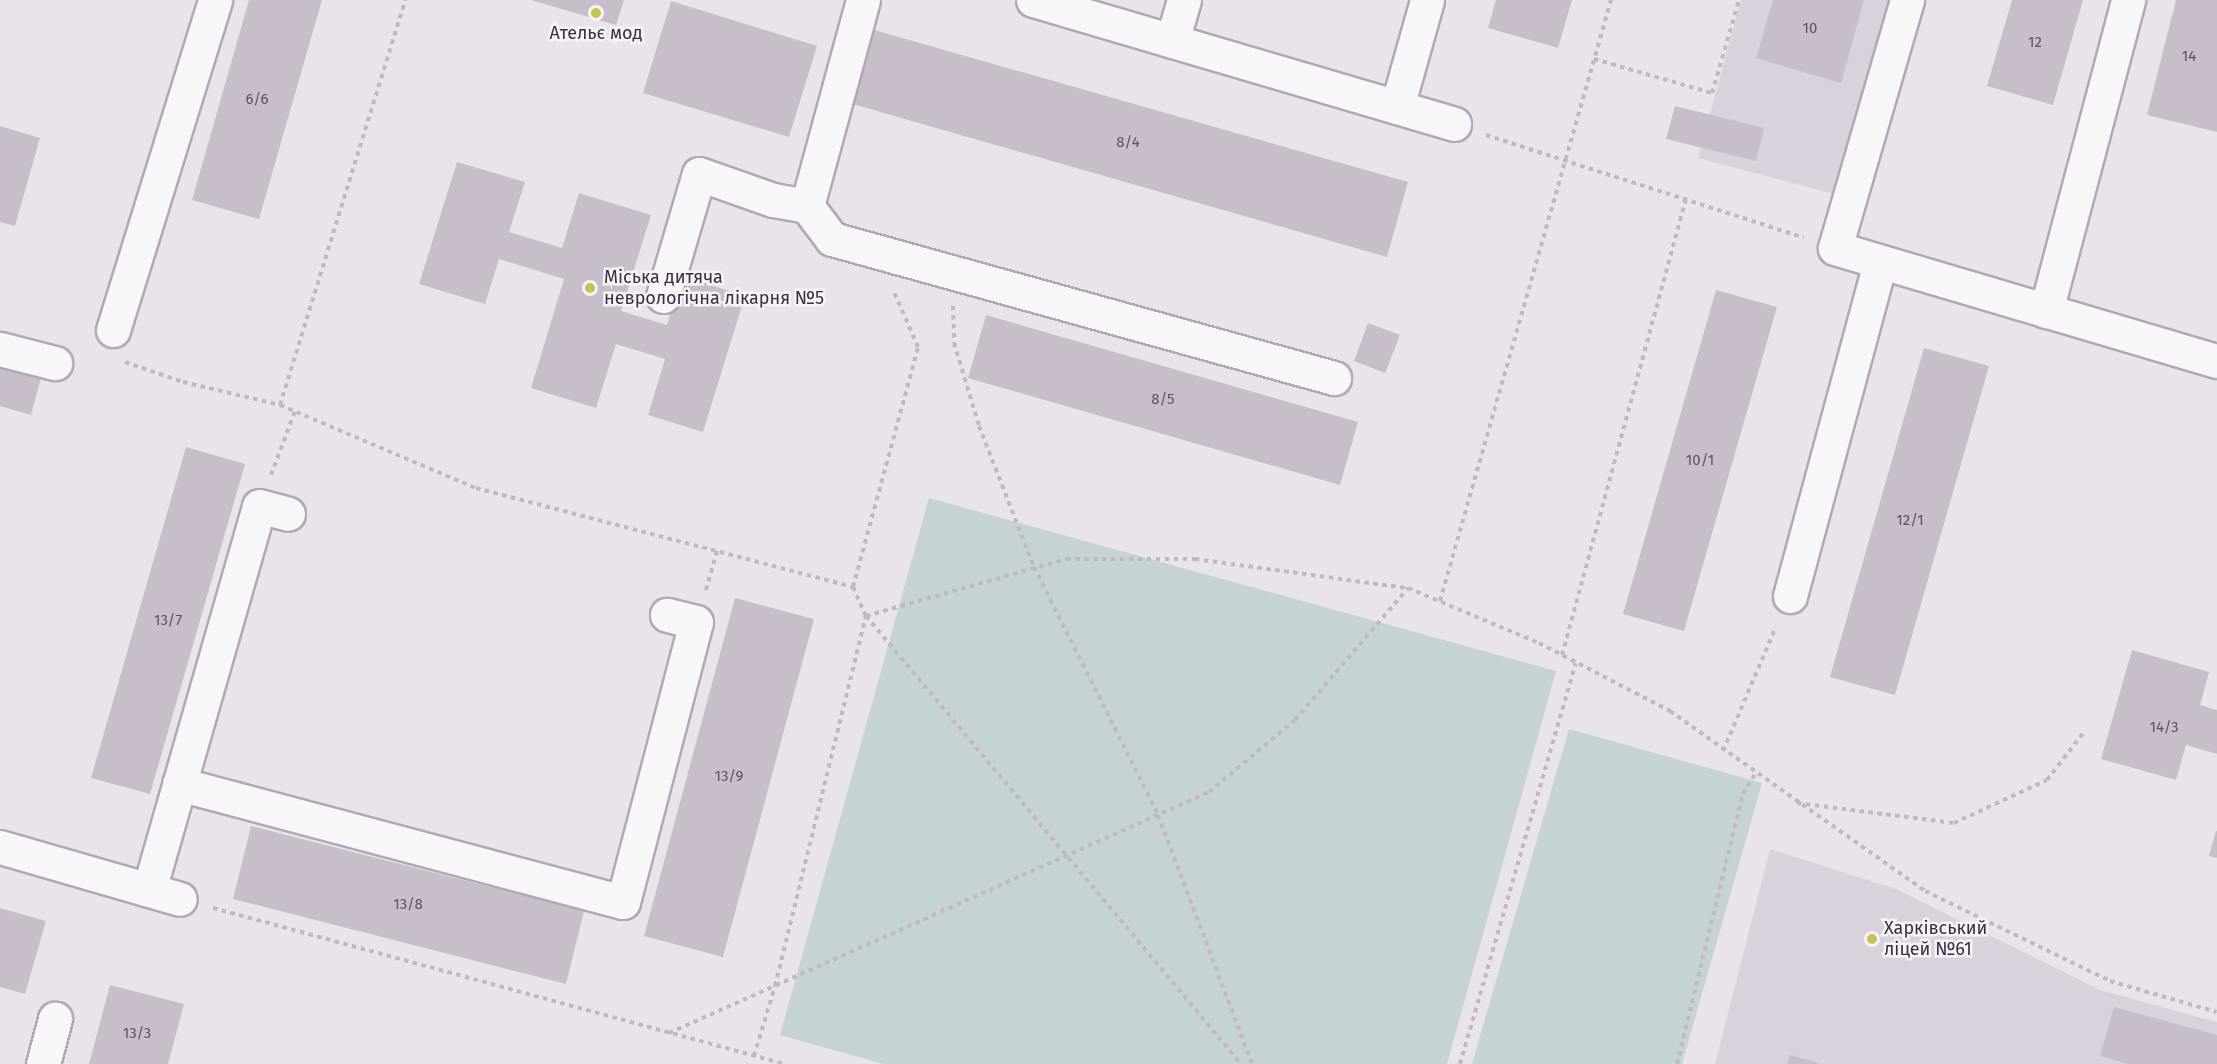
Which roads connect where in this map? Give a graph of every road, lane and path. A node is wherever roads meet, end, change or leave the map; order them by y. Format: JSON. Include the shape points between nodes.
{"nodes":[{"id":1,"x":215,"y":0,"type":"edge"},
{"id":2,"x":405,"y":0,"type":"edge"},
{"id":3,"x":863,"y":0,"type":"edge"},
{"id":4,"x":1033,"y":0,"type":"edge"},
{"id":5,"x":1184,"y":0,"type":"edge"},
{"id":6,"x":1427,"y":0,"type":"edge"},
{"id":7,"x":1611,"y":0,"type":"edge"},
{"id":8,"x":1738,"y":0,"type":"edge"},
{"id":9,"x":1907,"y":0,"type":"edge"},
{"id":10,"x":2128,"y":0,"type":"edge"},
{"id":11,"x":1172,"y":41,"type":"junction"},
{"id":12,"x":1594,"y":59,"type":"junction"},
{"id":13,"x":1397,"y":107,"type":"junction"},
{"id":14,"x":1454,"y":124,"type":"joint"},
{"id":15,"x":1565,"y":160,"type":"junction"},
{"id":16,"x":1686,"y":200,"type":"junction"},
{"id":17,"x":807,"y":206,"type":"junction"},
{"id":18,"x":1835,"y":248,"type":"junction"},
{"id":19,"x":875,"y":251,"type":"junction"},
{"id":20,"x":1880,"y":262,"type":"junction"},
{"id":21,"x":951,"y":272,"type":"junction"},
{"id":22,"x":663,"y":296,"type":"dead end"},
{"id":23,"x":2046,"y":311,"type":"junction"},
{"id":24,"x":116,"y":345,"type":"joint"},
{"id":25,"x":0,"y":349,"type":"edge"},
{"id":26,"x":2217,"y":361,"type":"edge"},
{"id":27,"x":55,"y":363,"type":"dead end"},
{"id":28,"x":1334,"y":378,"type":"dead end"},
{"id":29,"x":280,"y":405,"type":"junction"},
{"id":30,"x":295,"y":411,"type":"junction"},
{"id":31,"x":274,"y":510,"type":"joint"},
{"id":32,"x":1034,"y":567,"type":"junction"},
{"id":33,"x":853,"y":587,"type":"junction"},
{"id":34,"x":1408,"y":588,"type":"junction"},
{"id":35,"x":1790,"y":596,"type":"joint"},
{"id":36,"x":1440,"y":601,"type":"junction"},
{"id":37,"x":667,"y":615,"type":"dead end"},
{"id":38,"x":867,"y":616,"type":"junction"},
{"id":39,"x":1562,"y":655,"type":"junction"},
{"id":40,"x":1576,"y":663,"type":"junction"},
{"id":41,"x":2084,"y":732,"type":"dead end"},
{"id":42,"x":1723,"y":751,"type":"junction"},
{"id":43,"x":1755,"y":774,"type":"junction"},
{"id":44,"x":179,"y":784,"type":"junction"},
{"id":45,"x":1796,"y":802,"type":"junction"},
{"id":46,"x":1158,"y":815,"type":"junction"},
{"id":47,"x":0,"y":847,"type":"edge"},
{"id":48,"x":1068,"y":855,"type":"junction"},
{"id":49,"x":149,"y":890,"type":"junction"},
{"id":50,"x":180,"y":899,"type":"joint"},
{"id":51,"x":775,"y":986,"type":"junction"},
{"id":52,"x":2217,"y":1011,"type":"edge"},
{"id":53,"x":55,"y":1019,"type":"dead end"},
{"id":54,"x":669,"y":1033,"type":"junction"},
{"id":55,"x":754,"y":1056,"type":"junction"},
{"id":56,"x":43,"y":1064,"type":"edge"},
{"id":57,"x":785,"y":1064,"type":"edge"},
{"id":58,"x":1241,"y":1064,"type":"edge"},
{"id":59,"x":1252,"y":1064,"type":"edge"},
{"id":60,"x":1460,"y":1064,"type":"edge"},
{"id":61,"x":1677,"y":1064,"type":"edge"}],
"edges":[{"from":1,"to":24,"type":"street"},
{"from":2,"to":29,"type":"path"},
{"from":3,"to":17,"type":"street"},
{"from":4,"to":11,"type":"street"},
{"from":5,"to":11,"type":"street"},
{"from":6,"to":13,"type":"street"},
{"from":7,"to":12,"type":"path"},
{"from":8,"to":12,"type":"path","via":[[1712,93]]},
{"from":9,"to":18,"type":"street"},
{"from":10,"to":23,"type":"street"},
{"from":11,"to":13,"type":"street"},
{"from":12,"to":15,"type":"path"},
{"from":13,"to":14,"type":"street"},
{"from":14,"to":15,"type":"path"},
{"from":15,"to":16,"type":"path"},
{"from":15,"to":36,"type":"path"},
{"from":16,"to":18,"type":"path"},
{"from":16,"to":39,"type":"path"},
{"from":17,"to":19,"type":"street","via":[[832,238]]},
{"from":17,"to":22,"type":"street","via":[[773,200],[699,174]]},
{"from":18,"to":20,"type":"street"},
{"from":19,"to":21,"type":"street"},
{"from":19,"to":33,"type":"path","via":[[918,347]]},
{"from":20,"to":23,"type":"street"},
{"from":20,"to":35,"type":"street"},
{"from":21,"to":28,"type":"street"},
{"from":21,"to":32,"type":"path","via":[[954,343],[979,426]]},
{"from":23,"to":26,"type":"street"},
{"from":24,"to":29,"type":"path","via":[[183,382]]},
{"from":25,"to":27,"type":"street"},
{"from":29,"to":30,"type":"path"},
{"from":30,"to":31,"type":"path"},
{"from":30,"to":33,"type":"path","via":[[476,488]]},
{"from":31,"to":44,"type":"street"},
{"from":32,"to":34,"type":"path","via":[[1066,559],[1195,559]]},
{"from":32,"to":38,"type":"path"},
{"from":32,"to":46,"type":"path"},
{"from":33,"to":38,"type":"path"},
{"from":34,"to":36,"type":"path"},
{"from":34,"to":46,"type":"path","via":[[1295,720],[1209,792]]},
{"from":35,"to":42,"type":"path"},
{"from":36,"to":39,"type":"path"},
{"from":37,"to":44,"type":"street","via":[[696,622],[623,902]]},
{"from":38,"to":48,"type":"path"},
{"from":38,"to":51,"type":"path"},
{"from":39,"to":40,"type":"path"},
{"from":40,"to":42,"type":"path","via":[[1670,711]]},
{"from":40,"to":60,"type":"path"},
{"from":41,"to":45,"type":"path","via":[[2047,780],[1954,823]]},
{"from":42,"to":43,"type":"path"},
{"from":43,"to":45,"type":"path"},
{"from":43,"to":61,"type":"path","via":[[1743,794]]},
{"from":44,"to":49,"type":"street"},
{"from":45,"to":52,"type":"path","via":[[1924,891],[2110,981]]},
{"from":46,"to":48,"type":"path"},
{"from":46,"to":59,"type":"path"},
{"from":47,"to":49,"type":"street"},
{"from":48,"to":51,"type":"path"},
{"from":48,"to":58,"type":"path"},
{"from":49,"to":50,"type":"street"},
{"from":50,"to":54,"type":"path"},
{"from":51,"to":54,"type":"path"},
{"from":51,"to":55,"type":"path"},
{"from":53,"to":56,"type":"street"},
{"from":54,"to":55,"type":"path"},
{"from":55,"to":57,"type":"path"}]}
